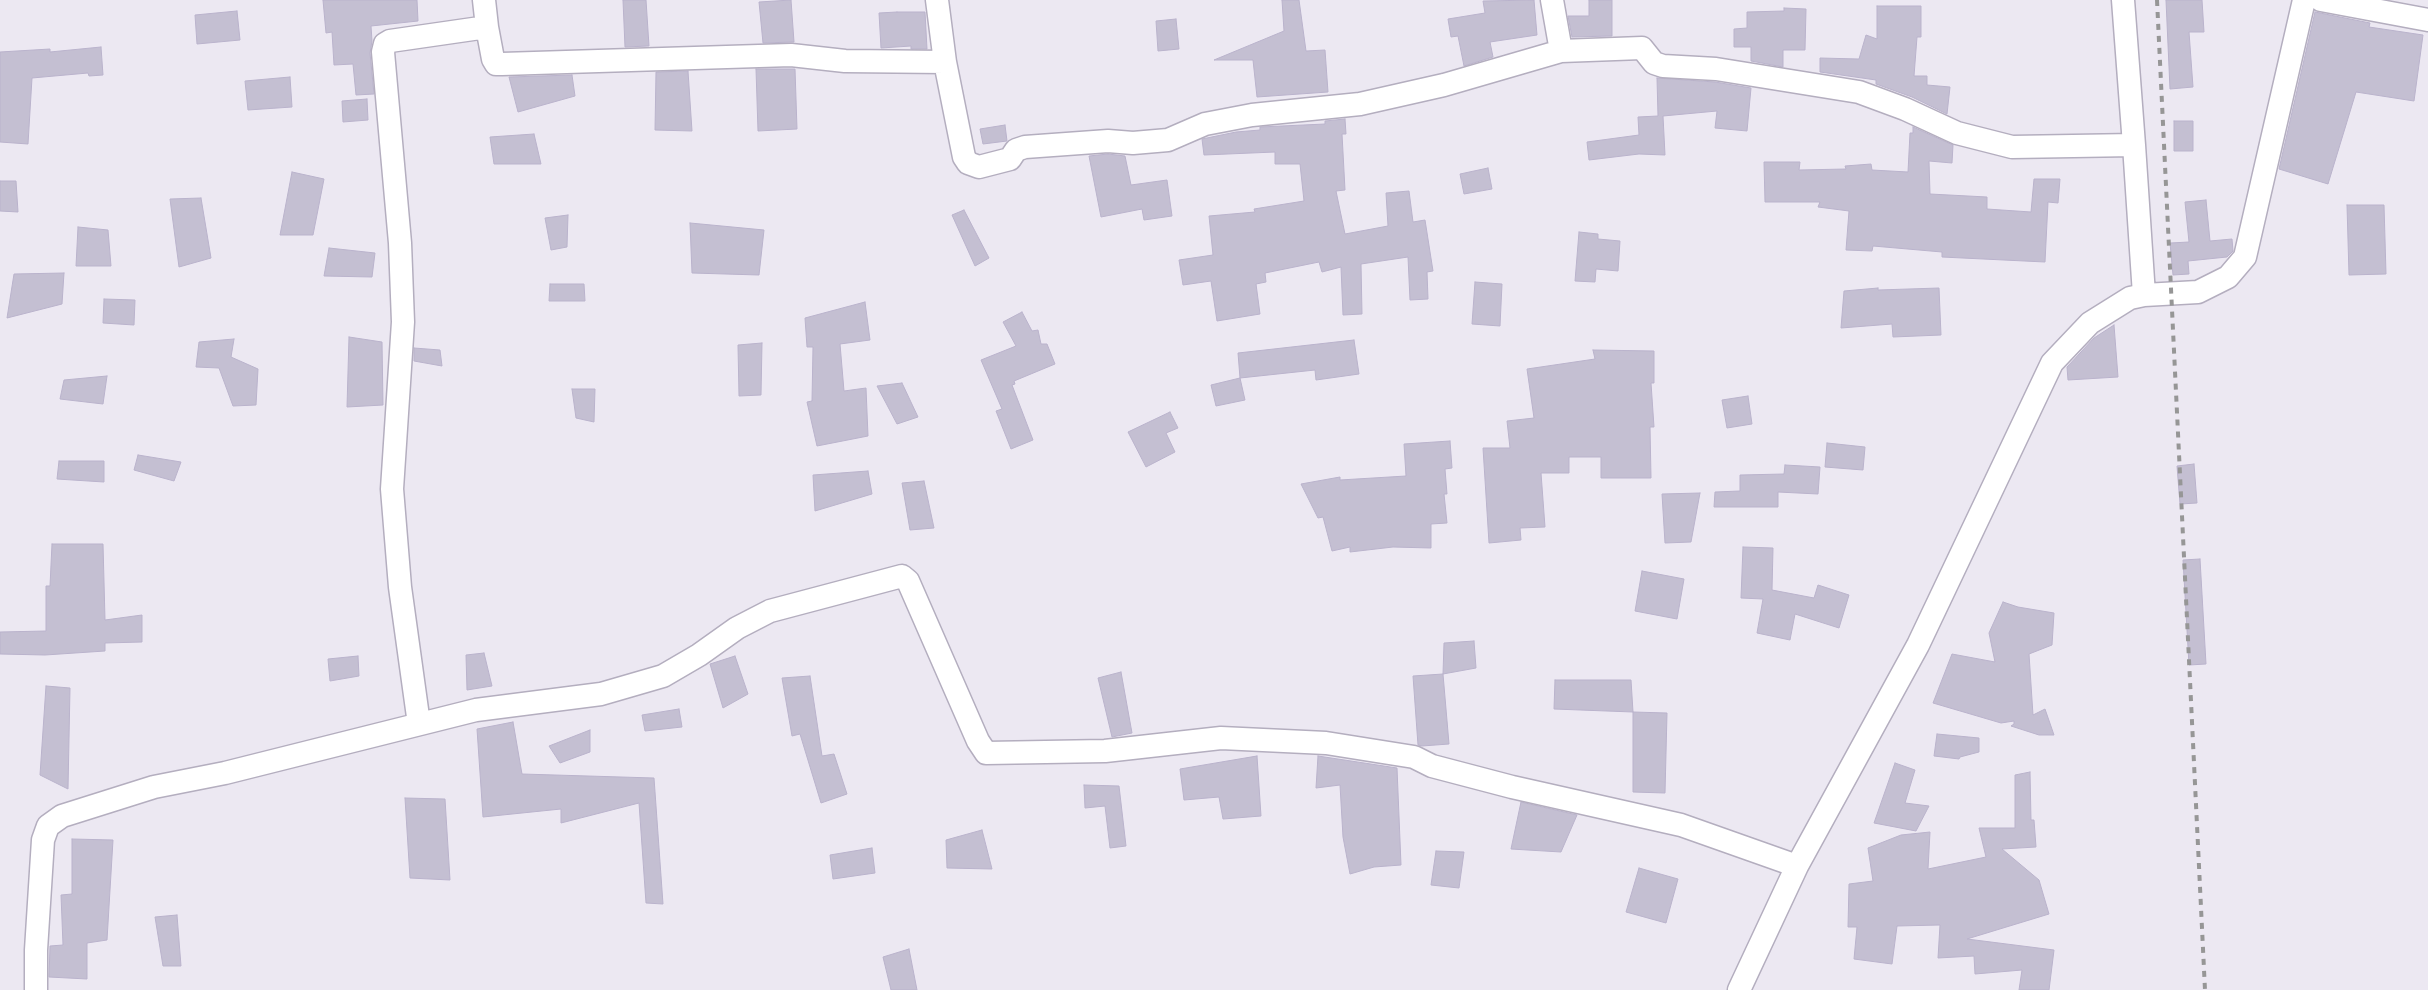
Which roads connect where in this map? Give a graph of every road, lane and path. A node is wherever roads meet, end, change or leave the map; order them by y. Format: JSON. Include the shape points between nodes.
{"nodes":[{"id":1,"x":484,"y":0,"type":"edge"},
{"id":2,"x":937,"y":0,"type":"edge"},
{"id":3,"x":1552,"y":0,"type":"edge"},
{"id":4,"x":2123,"y":0,"type":"edge"},
{"id":5,"x":2304,"y":0,"type":"edge"},
{"id":6,"x":2321,"y":0,"type":"edge"},
{"id":7,"x":2428,"y":20,"type":"edge"},
{"id":8,"x":487,"y":27,"type":"junction"},
{"id":9,"x":1561,"y":51,"type":"junction"},
{"id":10,"x":944,"y":62,"type":"junction"},
{"id":11,"x":2134,"y":146,"type":"junction"},
{"id":12,"x":2144,"y":295,"type":"junction"},
{"id":13,"x":419,"y":724,"type":"junction"},
{"id":14,"x":1797,"y":866,"type":"junction"},
{"id":15,"x":36,"y":990,"type":"edge"},
{"id":16,"x":1739,"y":990,"type":"edge"}],
"edges":[{"from":1,"to":8,"type":"street"},
{"from":2,"to":10,"type":"street"},
{"from":3,"to":9,"type":"street"},
{"from":4,"to":11,"type":"street"},
{"from":5,"to":12,"type":"street","via":[[2245,257],[2228,277],[2198,292]]},
{"from":6,"to":7,"type":"street"},
{"from":8,"to":10,"type":"street","via":[[496,64],[791,55],[846,61]]},
{"from":8,"to":13,"type":"street","via":[[390,41],[382,52],[400,243],[403,322],[392,489],[400,587]]},
{"from":9,"to":10,"type":"street","via":[[1444,85],[1360,104],[1252,115],[1205,124],[1168,140],[1025,147],[1016,150],[1010,159],[979,167],[968,163],[964,157]]},
{"from":9,"to":11,"type":"street","via":[[1642,48],[1654,62],[1663,66],[1716,69],[1859,92],[1957,133],[2012,147]]},
{"from":11,"to":12,"type":"street"},
{"from":12,"to":14,"type":"street","via":[[2130,298],[2090,324],[2052,363],[1918,645]]},
{"from":13,"to":14,"type":"street","via":[[476,710],[601,694],[663,676],[737,628],[770,611],[902,576],[908,581],[986,753],[1105,750],[1220,738],[1326,743],[1414,757],[1432,766],[1512,787],[1681,825]]},
{"from":13,"to":15,"type":"street","via":[[154,788],[62,816],[48,826],[43,840]]},
{"from":14,"to":16,"type":"street"}]}
